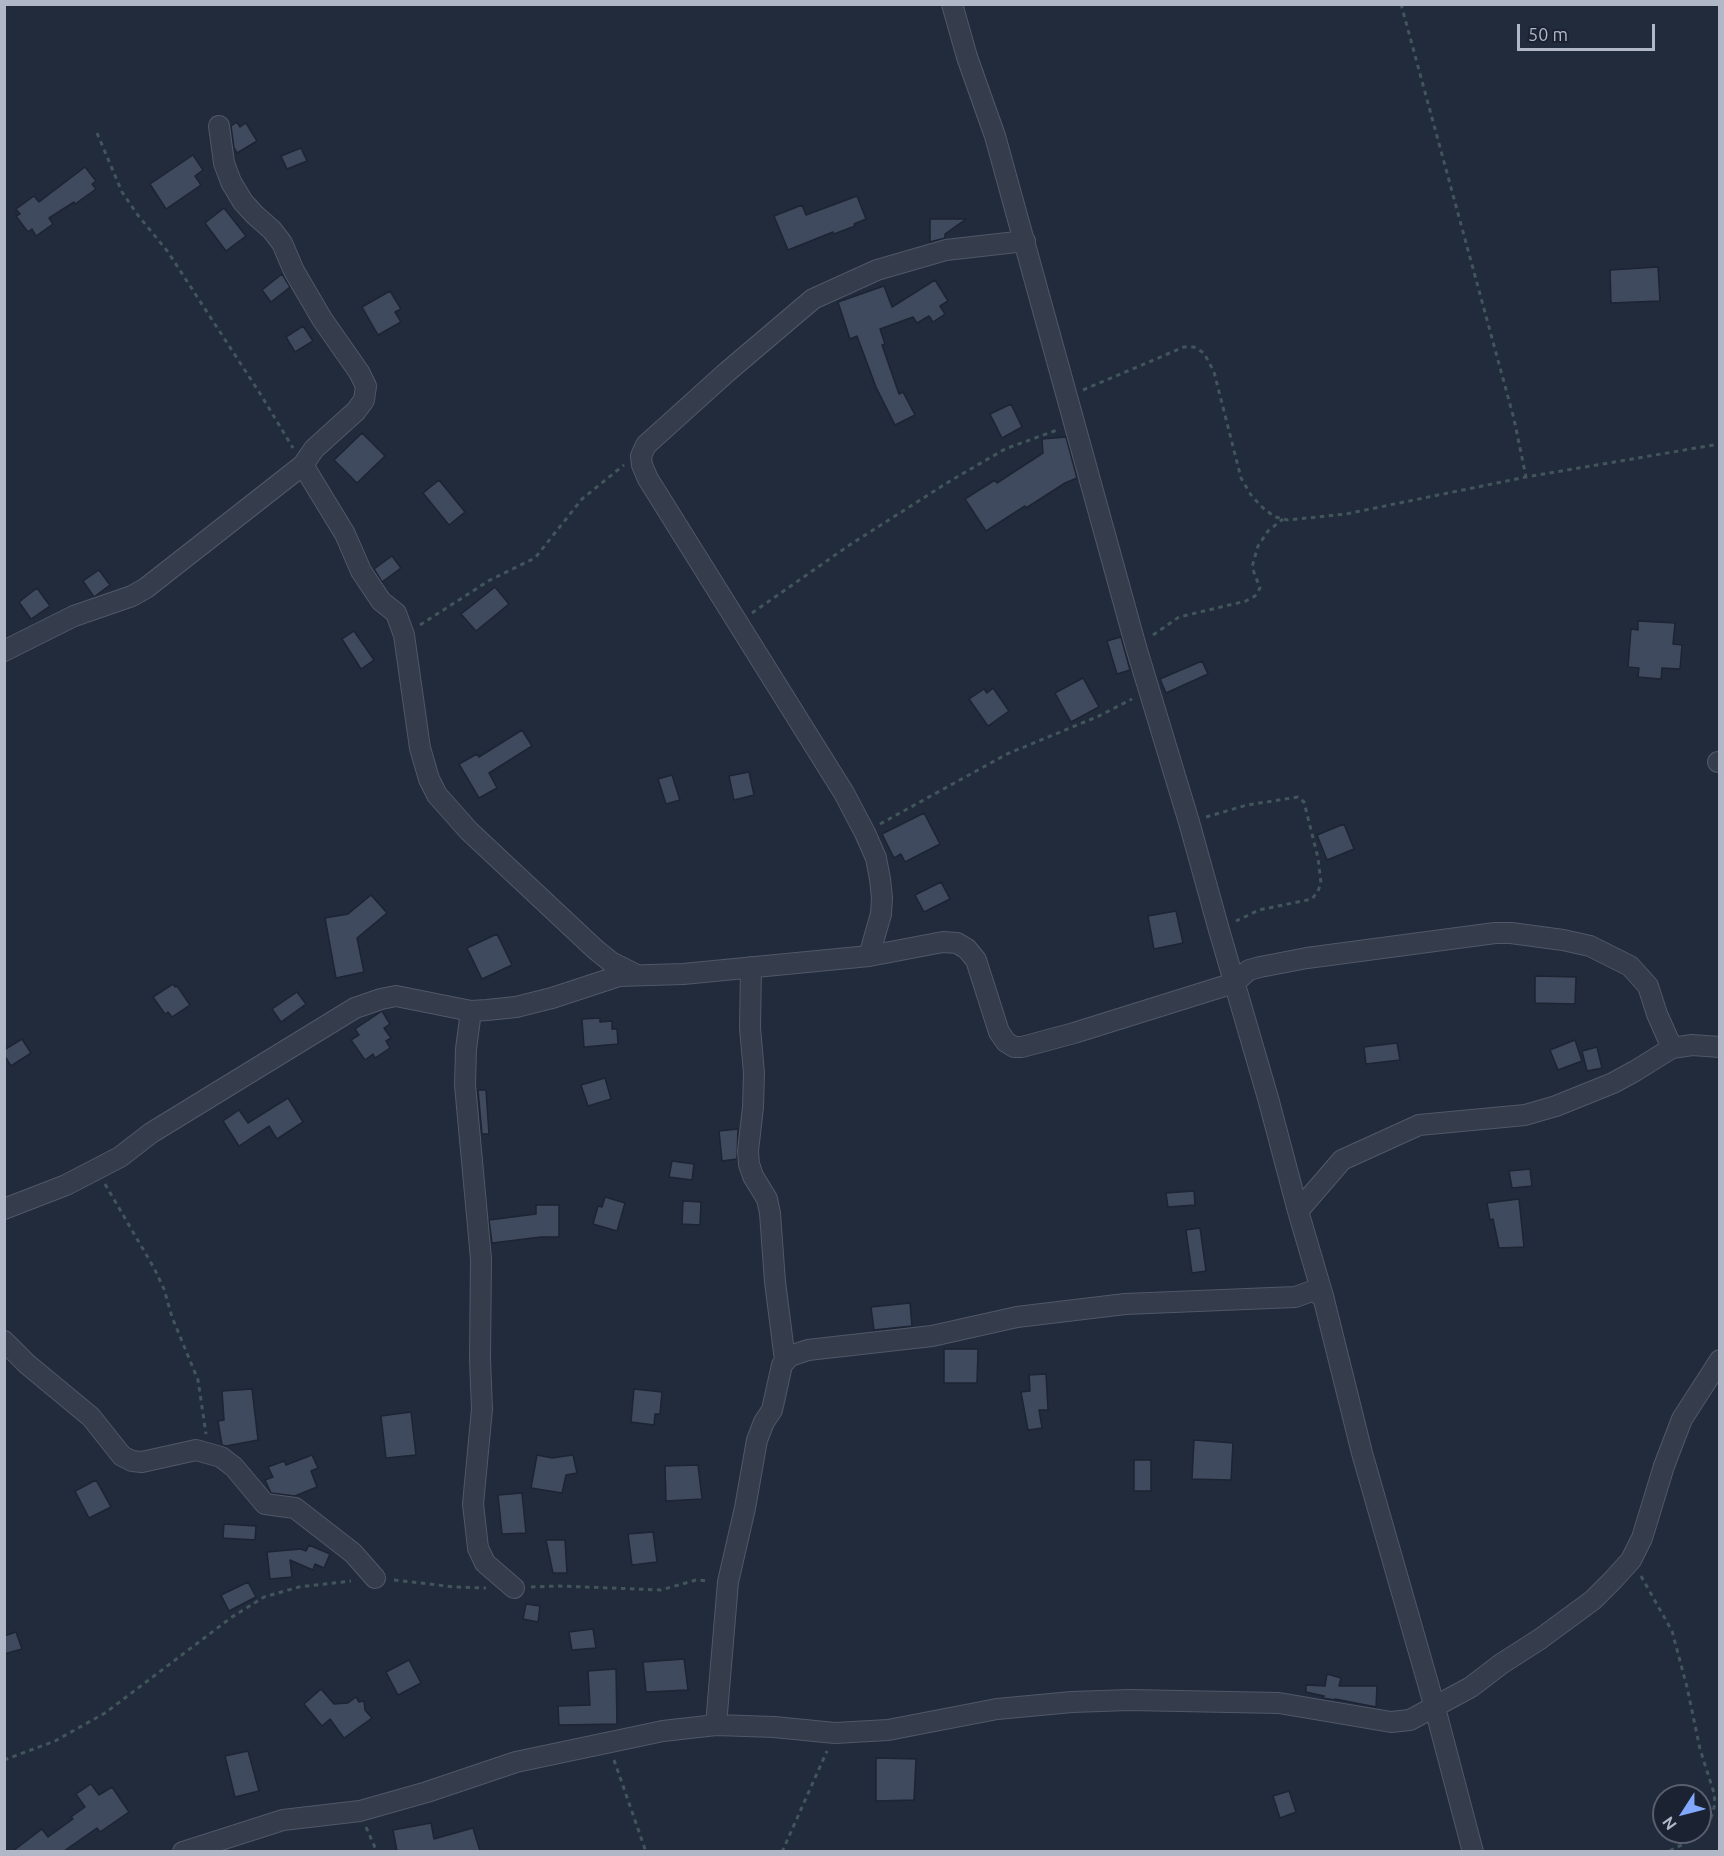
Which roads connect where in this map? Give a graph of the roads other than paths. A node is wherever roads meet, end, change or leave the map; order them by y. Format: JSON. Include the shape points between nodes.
{"nodes":[{"id":1,"x":952,"y":4,"type":"edge"},
{"id":2,"x":219,"y":126,"type":"dead end"},
{"id":3,"x":1025,"y":241,"type":"junction"},
{"id":4,"x":303,"y":465,"type":"junction"},
{"id":5,"x":4,"y":651,"type":"edge"},
{"id":6,"x":869,"y":956,"type":"junction"},
{"id":7,"x":751,"y":967,"type":"junction"},
{"id":8,"x":640,"y":976,"type":"junction"},
{"id":9,"x":1234,"y":983,"type":"junction"},
{"id":10,"x":471,"y":1011,"type":"junction"},
{"id":11,"x":1672,"y":1047,"type":"junction"},
{"id":12,"x":1719,"y":1047,"type":"edge"},
{"id":13,"x":4,"y":1209,"type":"edge"},
{"id":14,"x":1298,"y":1211,"type":"junction"},
{"id":15,"x":1323,"y":1296,"type":"junction"},
{"id":16,"x":4,"y":1341,"type":"edge"},
{"id":17,"x":785,"y":1360,"type":"junction"},
{"id":18,"x":1719,"y":1360,"type":"edge"},
{"id":19,"x":375,"y":1578,"type":"road end"},
{"id":20,"x":514,"y":1588,"type":"road end"},
{"id":21,"x":1435,"y":1708,"type":"junction"},
{"id":22,"x":716,"y":1725,"type":"junction"},
{"id":23,"x":183,"y":1851,"type":"edge"},
{"id":24,"x":1473,"y":1851,"type":"edge"}],
"edges":[{"from":1,"to":3,"type":"street"},
{"from":2,"to":4,"type":"street","via":[[231,182],[282,243],[311,300],[366,386],[364,400],[356,411],[314,449]]},
{"from":3,"to":6,"type":"street","via":[[946,250],[877,270],[813,299],[646,445],[641,456],[648,479],[844,793],[865,833],[876,858],[882,898]]},
{"from":3,"to":9,"type":"street"},
{"from":4,"to":5,"type":"street","via":[[146,588],[74,616]]},
{"from":4,"to":8,"type":"street","via":[[345,534],[361,571],[381,601],[396,613],[404,634],[420,748],[437,795],[469,831],[595,949]]},
{"from":6,"to":7,"type":"street"},
{"from":6,"to":9,"type":"street","via":[[943,942],[967,949],[976,960],[999,1032],[1014,1047],[1074,1033]]},
{"from":7,"to":8,"type":"street"},
{"from":7,"to":17,"type":"street","via":[[754,1073],[749,1164],[770,1213]]},
{"from":8,"to":10,"type":"street","via":[[610,979],[516,1006]]},
{"from":9,"to":11,"type":"street","via":[[1249,970],[1307,958],[1495,933],[1563,940],[1612,956],[1640,976],[1648,986]]},
{"from":9,"to":14,"type":"street"},
{"from":10,"to":13,"type":"street","via":[[396,996],[355,1008],[151,1133],[120,1157],[66,1185]]},
{"from":10,"to":20,"type":"street","via":[[465,1085],[480,1241],[482,1409],[473,1504],[478,1548],[485,1563]]},
{"from":11,"to":12,"type":"street"},
{"from":11,"to":14,"type":"street","via":[[1620,1079],[1556,1106],[1525,1115],[1419,1125],[1342,1160]]},
{"from":14,"to":15,"type":"street"},
{"from":15,"to":17,"type":"street","via":[[1312,1291],[1295,1298],[1125,1304],[1017,1317],[932,1336],[808,1350]]},
{"from":15,"to":21,"type":"street","via":[[1362,1453]]},
{"from":16,"to":19,"type":"street","via":[[91,1417],[122,1456],[142,1462],[196,1450],[221,1457],[265,1504],[294,1508],[353,1553]]},
{"from":17,"to":22,"type":"street","via":[[772,1410],[757,1440],[728,1582]]},
{"from":18,"to":21,"type":"street","via":[[1682,1419],[1642,1538],[1630,1560],[1593,1600],[1540,1640]]},
{"from":21,"to":22,"type":"street","via":[[1410,1720],[1391,1722],[1278,1703],[1130,1700],[997,1709],[888,1730],[835,1733]]},
{"from":21,"to":24,"type":"street"},
{"from":22,"to":23,"type":"street","via":[[608,1741],[516,1762],[397,1802],[360,1811],[283,1820]]}]}
